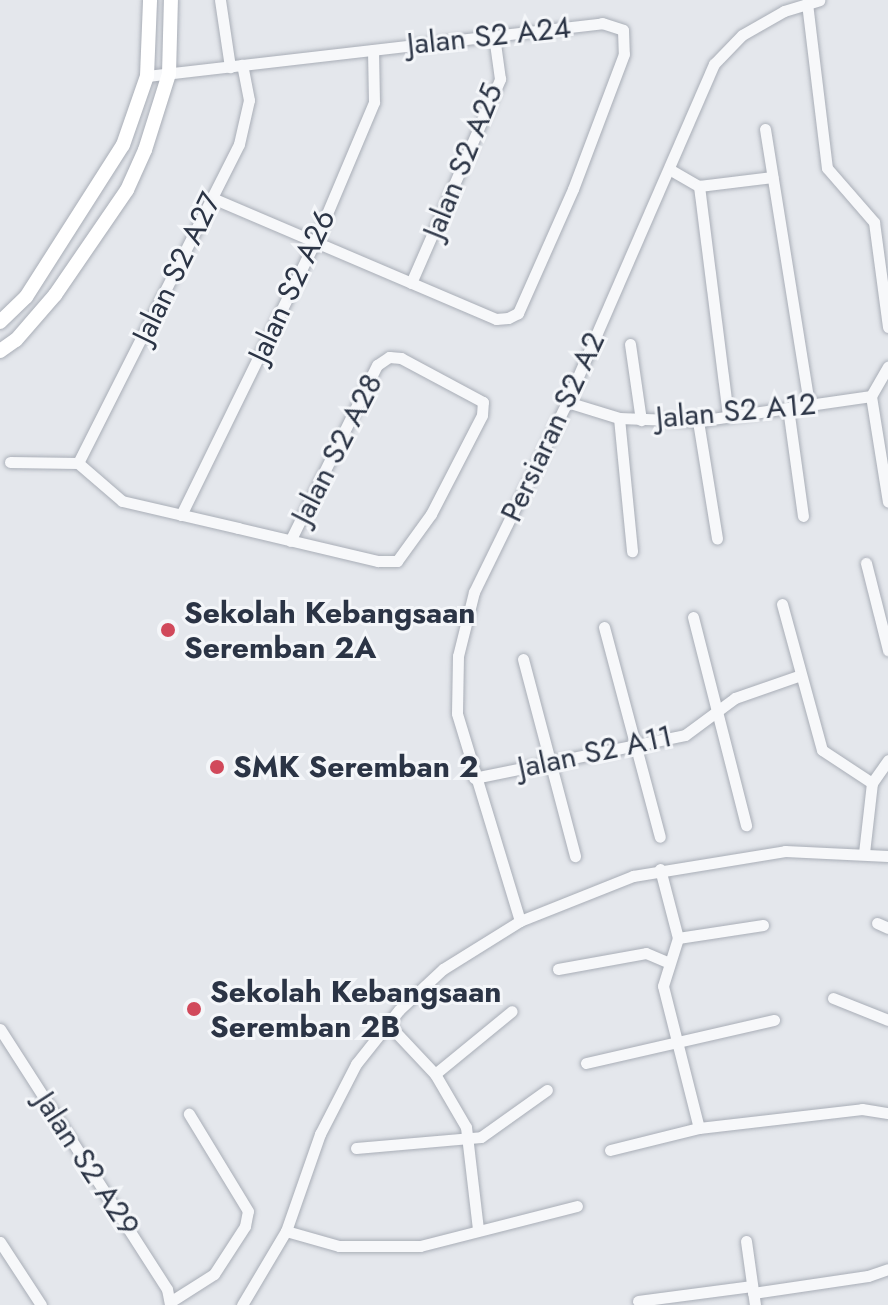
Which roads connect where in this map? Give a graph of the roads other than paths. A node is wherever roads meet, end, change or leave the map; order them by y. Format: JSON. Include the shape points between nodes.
{"nodes":[{"id":1,"x":150,"y":0,"type":"edge"},
{"id":2,"x":171,"y":0,"type":"edge"},
{"id":3,"x":220,"y":0,"type":"edge"},
{"id":4,"x":813,"y":2,"type":"edge"},
{"id":5,"x":494,"y":36,"type":"junction"},
{"id":6,"x":373,"y":50,"type":"junction"},
{"id":7,"x":236,"y":66,"type":"junction"},
{"id":8,"x":169,"y":74,"type":"junction"},
{"id":9,"x":147,"y":76,"type":"junction"},
{"id":10,"x":765,"y":129,"type":"dead end"},
{"id":11,"x":669,"y":169,"type":"junction"},
{"id":12,"x":772,"y":177,"type":"junction"},
{"id":13,"x":699,"y":186,"type":"junction"},
{"id":14,"x":212,"y":198,"type":"junction"},
{"id":15,"x":315,"y":242,"type":"junction"},
{"id":16,"x":411,"y":283,"type":"junction"},
{"id":17,"x":0,"y":322,"type":"edge"},
{"id":18,"x":888,"y":327,"type":"edge"},
{"id":19,"x":630,"y":344,"type":"dead end"},
{"id":20,"x":0,"y":351,"type":"edge"},
{"id":21,"x":888,"y":366,"type":"edge"},
{"id":22,"x":871,"y":396,"type":"junction"},
{"id":23,"x":567,"y":402,"type":"junction"},
{"id":24,"x":809,"y":404,"type":"junction"},
{"id":25,"x":788,"y":408,"type":"junction"},
{"id":26,"x":728,"y":416,"type":"junction"},
{"id":27,"x":619,"y":418,"type":"junction"},
{"id":28,"x":641,"y":420,"type":"junction"},
{"id":29,"x":698,"y":421,"type":"junction"},
{"id":30,"x":10,"y":462,"type":"dead end"},
{"id":31,"x":78,"y":463,"type":"junction"},
{"id":32,"x":888,"y":502,"type":"edge"},
{"id":33,"x":181,"y":515,"type":"junction"},
{"id":34,"x":803,"y":516,"type":"dead end"},
{"id":35,"x":717,"y":538,"type":"dead end"},
{"id":36,"x":290,"y":541,"type":"junction"},
{"id":37,"x":632,"y":551,"type":"dead end"},
{"id":38,"x":866,"y":563,"type":"dead end"},
{"id":39,"x":782,"y":604,"type":"dead end"},
{"id":40,"x":693,"y":617,"type":"dead end"},
{"id":41,"x":604,"y":627,"type":"dead end"},
{"id":42,"x":888,"y":650,"type":"edge"},
{"id":43,"x":523,"y":659,"type":"dead end"},
{"id":44,"x":798,"y":676,"type":"junction"},
{"id":45,"x":719,"y":712,"type":"junction"},
{"id":46,"x":637,"y":748,"type":"junction"},
{"id":47,"x":888,"y":760,"type":"edge"},
{"id":48,"x":549,"y":762,"type":"junction"},
{"id":49,"x":474,"y":778,"type":"junction"},
{"id":50,"x":872,"y":783,"type":"junction"},
{"id":51,"x":746,"y":825,"type":"dead end"},
{"id":52,"x":660,"y":837,"type":"dead end"},
{"id":53,"x":864,"y":853,"type":"junction"},
{"id":54,"x":575,"y":856,"type":"dead end"},
{"id":55,"x":888,"y":856,"type":"edge"},
{"id":56,"x":660,"y":869,"type":"junction"},
{"id":57,"x":520,"y":921,"type":"junction"},
{"id":58,"x":763,"y":925,"type":"dead end"},
{"id":59,"x":678,"y":938,"type":"junction"},
{"id":60,"x":667,"y":962,"type":"junction"},
{"id":61,"x":558,"y":969,"type":"dead end"},
{"id":62,"x":833,"y":998,"type":"dead end"},
{"id":63,"x":512,"y":1011,"type":"dead end"},
{"id":64,"x":774,"y":1020,"type":"dead end"},
{"id":65,"x":888,"y":1020,"type":"edge"},
{"id":66,"x":388,"y":1024,"type":"junction"},
{"id":67,"x":0,"y":1029,"type":"edge"},
{"id":68,"x":676,"y":1043,"type":"junction"},
{"id":69,"x":4,"y":1045,"type":"edge"},
{"id":70,"x":586,"y":1063,"type":"dead end"},
{"id":71,"x":435,"y":1074,"type":"junction"},
{"id":72,"x":547,"y":1090,"type":"dead end"},
{"id":73,"x":888,"y":1113,"type":"edge"},
{"id":74,"x":189,"y":1114,"type":"dead end"},
{"id":75,"x":699,"y":1128,"type":"junction"},
{"id":76,"x":468,"y":1139,"type":"junction"},
{"id":77,"x":356,"y":1148,"type":"dead end"},
{"id":78,"x":610,"y":1150,"type":"dead end"},
{"id":79,"x":577,"y":1206,"type":"dead end"},
{"id":80,"x":478,"y":1229,"type":"junction"},
{"id":81,"x":286,"y":1231,"type":"junction"},
{"id":82,"x":746,"y":1241,"type":"dead end"},
{"id":83,"x":0,"y":1242,"type":"edge"},
{"id":84,"x":888,"y":1269,"type":"edge"},
{"id":85,"x":754,"y":1295,"type":"edge"},
{"id":86,"x":638,"y":1301,"type":"dead end"},
{"id":87,"x":170,"y":1304,"type":"edge"},
{"id":88,"x":41,"y":1305,"type":"edge"},
{"id":89,"x":242,"y":1305,"type":"edge"}],
"edges":[{"from":1,"to":9,"type":"main road"},
{"from":2,"to":8,"type":"main road"},
{"from":3,"to":7,"type":"street","name":"Jalan S2 A27"},
{"from":4,"to":11,"type":"street","name":"Persiaran S2 A2","via":[[742,35],[714,64]]},
{"from":4,"to":18,"type":"street","via":[[827,168],[874,222]]},
{"from":5,"to":6,"type":"street","name":"Jalan S2 A24"},
{"from":5,"to":16,"type":"street","name":"Jalan S2 A25","via":[[500,79]]},
{"from":5,"to":16,"type":"street","name":"Jalan S2 A24","via":[[602,23],[623,30],[624,54],[518,313],[496,319]]},
{"from":6,"to":7,"type":"street","name":"Jalan S2 A24"},
{"from":6,"to":15,"type":"street","name":"Jalan S2 A26","via":[[374,102]]},
{"from":7,"to":8,"type":"street","name":"Jalan S2 A24"},
{"from":7,"to":14,"type":"street","name":"Jalan S2 A27","via":[[246,119]]},
{"from":8,"to":9,"type":"street","name":"Jalan S2 A24"},
{"from":8,"to":20,"type":"main road","via":[[127,190],[55,295]]},
{"from":9,"to":17,"type":"main road","via":[[107,177],[26,297]]},
{"from":10,"to":12,"type":"street"},
{"from":11,"to":13,"type":"street"},
{"from":11,"to":23,"type":"street","name":"Persiaran S2 A2"},
{"from":12,"to":13,"type":"street"},
{"from":12,"to":24,"type":"street"},
{"from":13,"to":26,"type":"street"},
{"from":14,"to":15,"type":"street"},
{"from":14,"to":31,"type":"street","name":"Jalan S2 A27"},
{"from":15,"to":16,"type":"street"},
{"from":15,"to":33,"type":"street","name":"Jalan S2 A26"},
{"from":19,"to":28,"type":"street"},
{"from":21,"to":22,"type":"street"},
{"from":22,"to":24,"type":"street","name":"Jalan S2 A12"},
{"from":22,"to":32,"type":"street"},
{"from":23,"to":27,"type":"street","name":"Jalan S2 A12"},
{"from":23,"to":49,"type":"street","name":"Persiaran S2 A2","via":[[471,605],[458,656],[457,713]]},
{"from":24,"to":25,"type":"street","name":"Jalan S2 A12"},
{"from":25,"to":26,"type":"street","name":"Jalan S2 A12"},
{"from":25,"to":34,"type":"street"},
{"from":26,"to":29,"type":"street","name":"Jalan S2 A12"},
{"from":27,"to":28,"type":"street","name":"Jalan S2 A12"},
{"from":27,"to":37,"type":"street"},
{"from":28,"to":29,"type":"street","name":"Jalan S2 A12"},
{"from":29,"to":35,"type":"street"},
{"from":30,"to":31,"type":"street"},
{"from":31,"to":33,"type":"street","via":[[122,501]]},
{"from":33,"to":36,"type":"street"},
{"from":36,"to":36,"type":"street","name":"Jalan S2 A28","via":[[377,365],[389,357],[401,358],[483,402],[482,415],[431,514],[397,561]]},
{"from":38,"to":42,"type":"street"},
{"from":39,"to":44,"type":"street"},
{"from":40,"to":45,"type":"street"},
{"from":41,"to":46,"type":"street"},
{"from":43,"to":48,"type":"street"},
{"from":44,"to":45,"type":"street","name":"Jalan S2 A11","via":[[735,698]]},
{"from":44,"to":50,"type":"street","via":[[822,750]]},
{"from":45,"to":46,"type":"street","name":"Jalan S2 A11","via":[[685,735]]},
{"from":45,"to":51,"type":"street"},
{"from":46,"to":48,"type":"street","name":"Jalan S2 A11"},
{"from":46,"to":52,"type":"street"},
{"from":47,"to":50,"type":"street"},
{"from":48,"to":49,"type":"street","name":"Jalan S2 A11"},
{"from":48,"to":54,"type":"street"},
{"from":49,"to":57,"type":"street","name":"Persiaran S2 A2"},
{"from":50,"to":53,"type":"street"},
{"from":53,"to":55,"type":"street"},
{"from":53,"to":56,"type":"street","via":[[785,851]]},
{"from":56,"to":57,"type":"street"},
{"from":56,"to":59,"type":"street"},
{"from":57,"to":66,"type":"street","via":[[443,969]]},
{"from":58,"to":59,"type":"street"},
{"from":59,"to":60,"type":"street"},
{"from":60,"to":61,"type":"street","via":[[646,953]]},
{"from":60,"to":68,"type":"street","via":[[663,986]]},
{"from":62,"to":65,"type":"street"},
{"from":63,"to":71,"type":"street"},
{"from":64,"to":68,"type":"street"},
{"from":66,"to":71,"type":"street"},
{"from":66,"to":81,"type":"street","via":[[356,1064],[320,1134]]},
{"from":67,"to":69,"type":"street","name":"Jalan S2 A29"},
{"from":68,"to":70,"type":"street"},
{"from":68,"to":75,"type":"street"},
{"from":69,"to":87,"type":"street","name":"Jalan S2 A29","via":[[167,1289]]},
{"from":71,"to":76,"type":"street"},
{"from":72,"to":76,"type":"street","via":[[490,1133]]},
{"from":73,"to":75,"type":"street","via":[[862,1109]]},
{"from":74,"to":87,"type":"street","via":[[248,1211],[245,1226],[214,1274]]},
{"from":75,"to":78,"type":"street"},
{"from":76,"to":77,"type":"street"},
{"from":76,"to":80,"type":"street"},
{"from":79,"to":80,"type":"street"},
{"from":80,"to":81,"type":"street","via":[[448,1242],[407,1246],[339,1246]]},
{"from":81,"to":89,"type":"street"},
{"from":82,"to":85,"type":"street"},
{"from":83,"to":88,"type":"street"},
{"from":84,"to":85,"type":"street"},
{"from":85,"to":86,"type":"street"}]}
